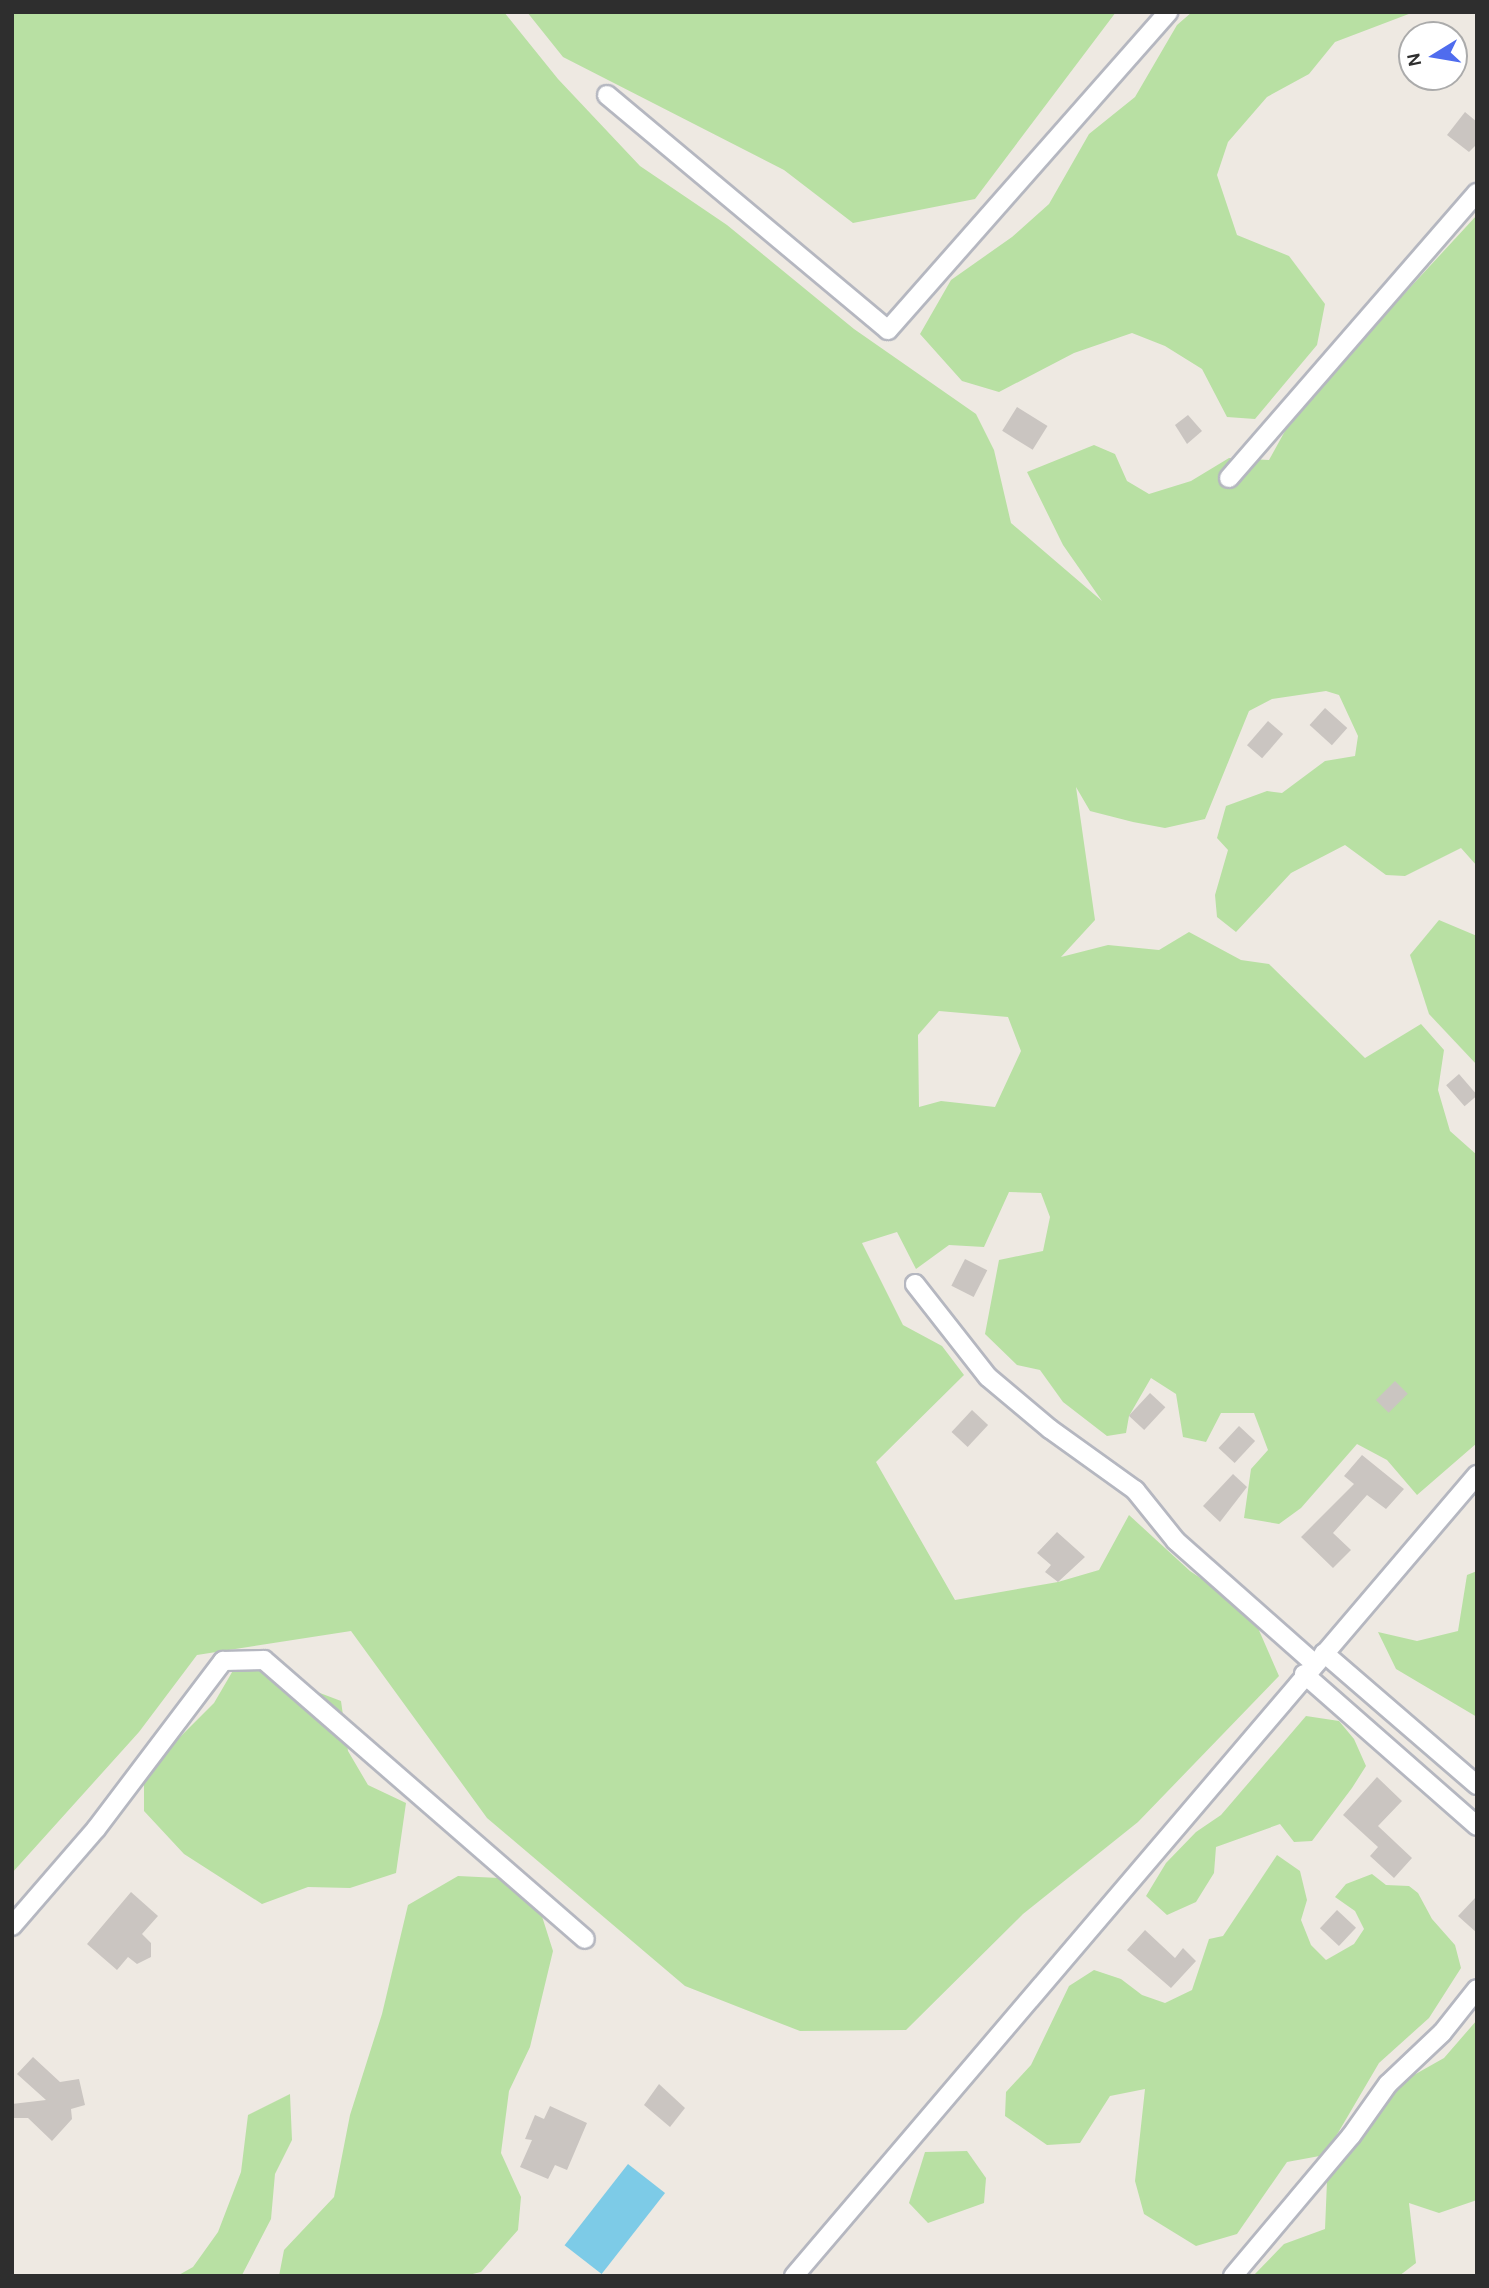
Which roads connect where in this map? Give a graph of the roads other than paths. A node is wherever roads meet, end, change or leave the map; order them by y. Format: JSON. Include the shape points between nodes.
{"nodes":[{"id":1,"x":1168,"y":12,"type":"edge"},
{"id":2,"x":607,"y":95,"type":"dead end"},
{"id":3,"x":1477,"y":193,"type":"edge"},
{"id":4,"x":1229,"y":478,"type":"dead end"},
{"id":5,"x":915,"y":1284,"type":"dead end"},
{"id":6,"x":1477,"y":1475,"type":"edge"},
{"id":7,"x":1314,"y":1663,"type":"junction"},
{"id":8,"x":1477,"y":1785,"type":"edge"},
{"id":9,"x":1477,"y":1826,"type":"edge"},
{"id":10,"x":12,"y":1926,"type":"edge"},
{"id":11,"x":585,"y":1939,"type":"dead end"},
{"id":12,"x":1477,"y":1989,"type":"edge"},
{"id":13,"x":801,"y":2273,"type":"edge"},
{"id":14,"x":1233,"y":2276,"type":"edge"}],
"edges":[{"from":1,"to":2,"type":"street","via":[[888,330]]},
{"from":3,"to":4,"type":"street"},
{"from":5,"to":7,"type":"street","via":[[988,1377],[1049,1429],[1135,1490],[1176,1541]]},
{"from":6,"to":7,"type":"street"},
{"from":7,"to":8,"type":"street"},
{"from":7,"to":9,"type":"street"},
{"from":7,"to":13,"type":"street"},
{"from":10,"to":11,"type":"street","via":[[96,1829],[223,1661],[264,1660]]},
{"from":12,"to":14,"type":"street","via":[[1442,2033],[1388,2084],[1351,2136]]}]}
